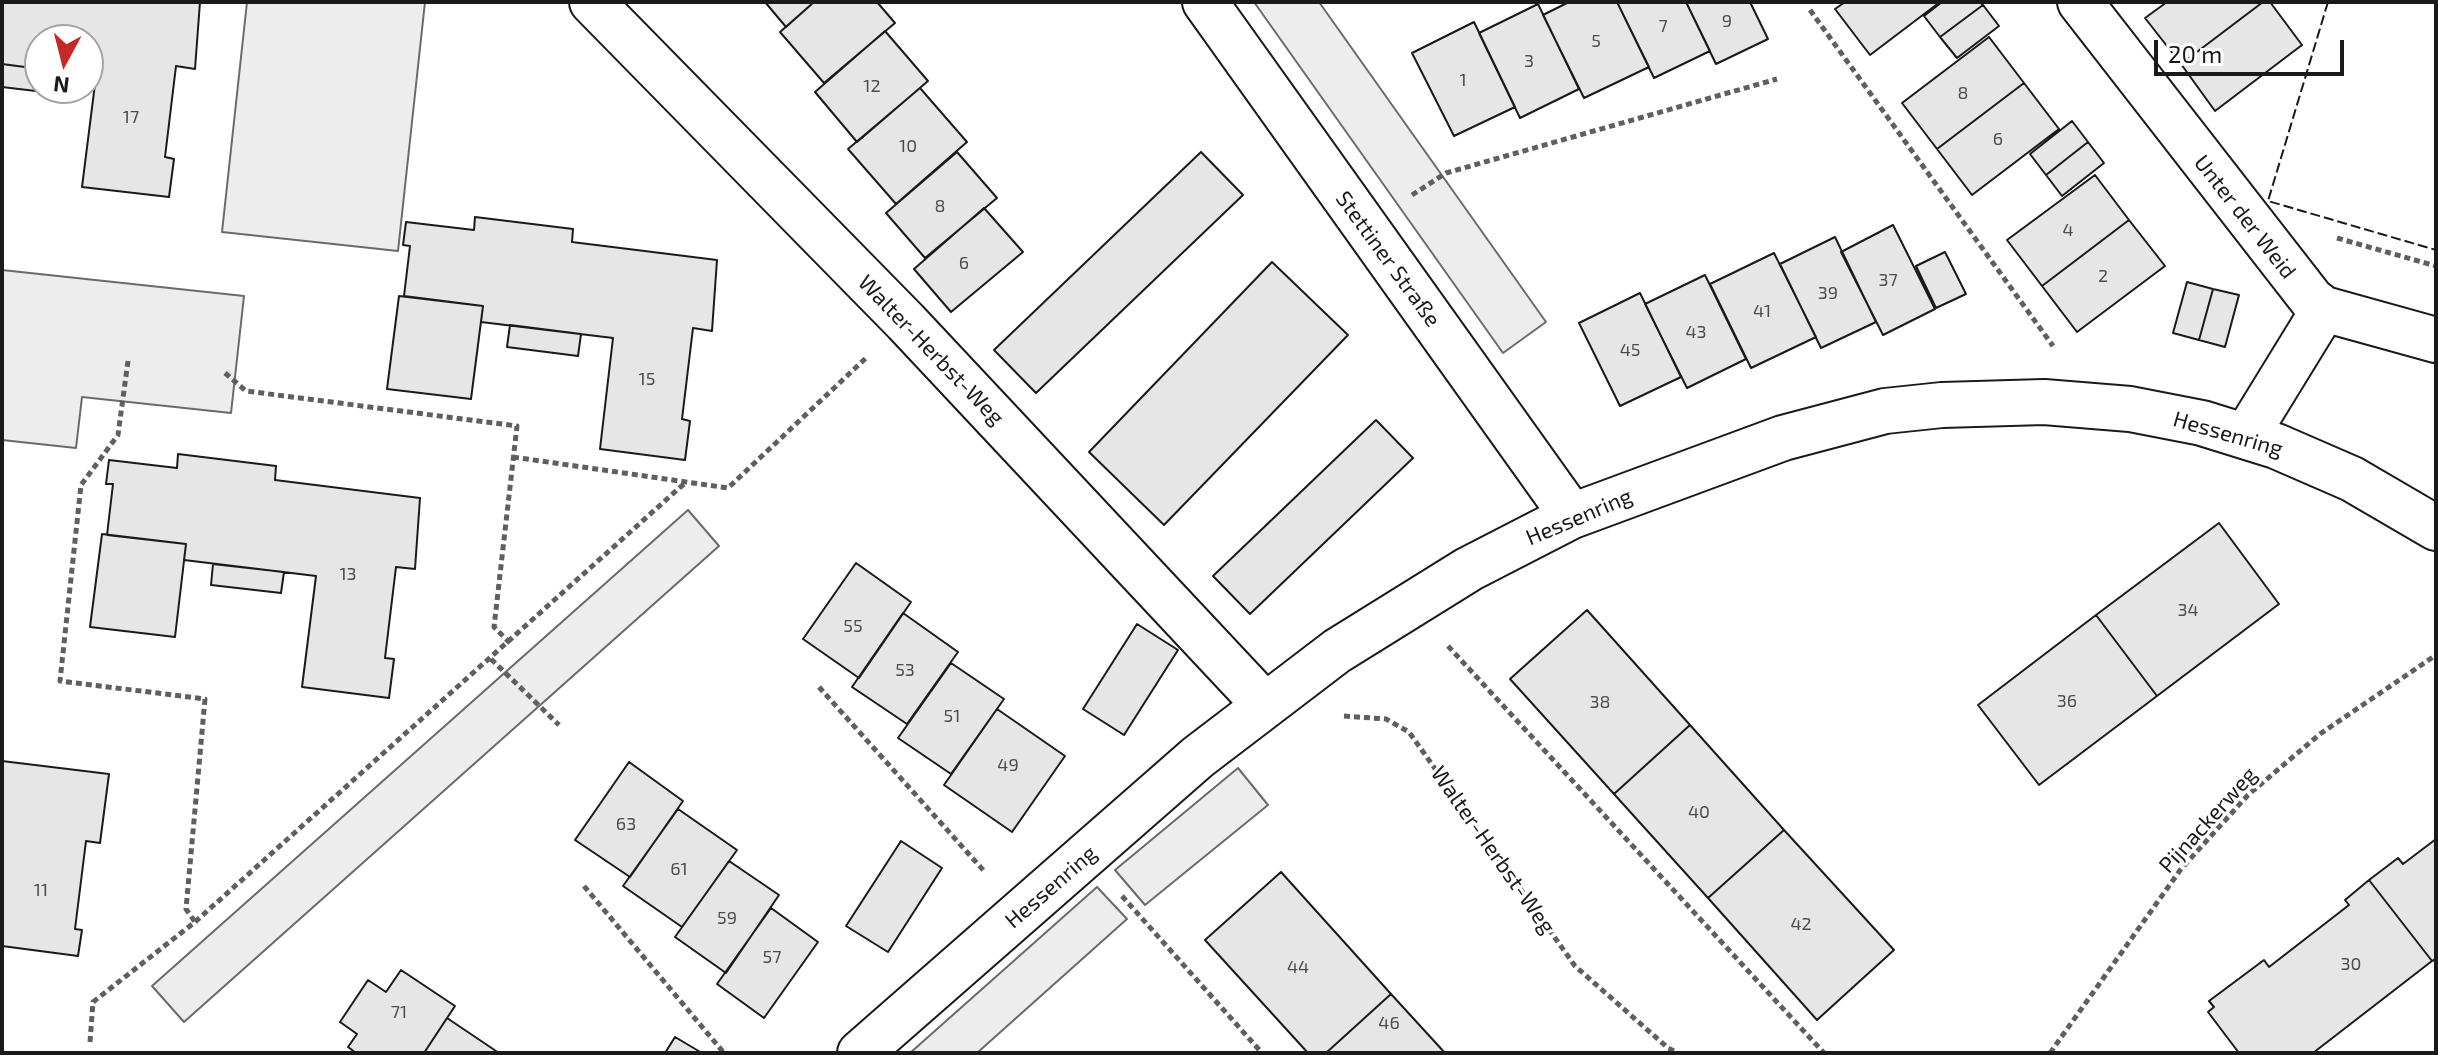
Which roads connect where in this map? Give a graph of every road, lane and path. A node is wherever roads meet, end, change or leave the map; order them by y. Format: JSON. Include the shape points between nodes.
{"nodes":[{"id":1,"x":592,"y":2,"type":"edge"},
{"id":2,"x":1205,"y":2,"type":"edge"},
{"id":3,"x":2080,"y":2,"type":"edge"},
{"id":4,"x":1810,"y":10,"type":"dead end"},
{"id":5,"x":1777,"y":79,"type":"dead end"},
{"id":6,"x":1446,"y":173,"type":"dead end"},
{"id":7,"x":2331,"y":236,"type":"dead end"},
{"id":8,"x":2436,"y":266,"type":"edge"},
{"id":9,"x":2324,"y":309,"type":"junction"},
{"id":10,"x":906,"y":322,"type":"junction"},
{"id":11,"x":2436,"y":340,"type":"edge"},
{"id":12,"x":128,"y":361,"type":"dead end"},
{"id":13,"x":225,"y":373,"type":"dead end"},
{"id":14,"x":2096,"y":405,"type":"junction"},
{"id":15,"x":2246,"y":436,"type":"junction"},
{"id":16,"x":513,"y":457,"type":"junction"},
{"id":17,"x":686,"y":482,"type":"junction"},
{"id":18,"x":1572,"y":516,"type":"junction"},
{"id":19,"x":2436,"y":528,"type":"edge"},
{"id":20,"x":1410,"y":604,"type":"junction"},
{"id":21,"x":510,"y":643,"type":"junction"},
{"id":22,"x":2436,"y":655,"type":"edge"},
{"id":23,"x":491,"y":659,"type":"junction"},
{"id":24,"x":1300,"y":677,"type":"junction"},
{"id":25,"x":819,"y":687,"type":"dead end"},
{"id":26,"x":1264,"y":704,"type":"junction"},
{"id":27,"x":559,"y":725,"type":"dead end"},
{"id":28,"x":1087,"y":857,"type":"junction"},
{"id":29,"x":584,"y":886,"type":"dead end"},
{"id":30,"x":1022,"y":913,"type":"junction"},
{"id":31,"x":195,"y":922,"type":"junction"},
{"id":32,"x":90,"y":1042,"type":"dead end"},
{"id":33,"x":724,"y":1053,"type":"edge"},
{"id":34,"x":860,"y":1053,"type":"edge"},
{"id":35,"x":1262,"y":1053,"type":"edge"},
{"id":36,"x":1678,"y":1053,"type":"edge"},
{"id":37,"x":1824,"y":1053,"type":"edge"},
{"id":38,"x":2050,"y":1053,"type":"edge"}],
"edges":[{"from":1,"to":10,"type":"street","name":"Walter-Herbst-Weg"},
{"from":2,"to":18,"type":"street","name":"Stettiner Straße"},
{"from":3,"to":9,"type":"street","name":"Unter der Weid","via":[[2290,275]]},
{"from":4,"to":14,"type":"path"},
{"from":5,"to":6,"type":"path"},
{"from":7,"to":8,"type":"path"},
{"from":9,"to":11,"type":"street"},
{"from":9,"to":15,"type":"street"},
{"from":10,"to":17,"type":"path","via":[[728,488]]},
{"from":10,"to":26,"type":"street","name":"Walter-Herbst-Weg"},
{"from":12,"to":31,"type":"path","via":[[118,435],[81,485],[60,681],[205,699],[186,909]]},
{"from":13,"to":16,"type":"path","via":[[246,391],[517,426]]},
{"from":14,"to":15,"type":"street","name":"Hessenring"},
{"from":14,"to":18,"type":"street","name":"Hessenring","via":[[2031,402],[1885,411],[1783,438]]},
{"from":15,"to":19,"type":"street","name":"Hessenring","via":[[2352,479]]},
{"from":16,"to":17,"type":"path"},
{"from":16,"to":21,"type":"path","via":[[494,627]]},
{"from":17,"to":21,"type":"path"},
{"from":18,"to":20,"type":"street","name":"Hessenring"},
{"from":20,"to":24,"type":"street","name":"Hessenring"},
{"from":20,"to":37,"type":"path"},
{"from":21,"to":23,"type":"path"},
{"from":22,"to":38,"type":"path","name":"Pijnackerweg","via":[[2320,734],[2248,795],[2181,869]]},
{"from":23,"to":27,"type":"path"},
{"from":23,"to":31,"type":"path"},
{"from":24,"to":26,"type":"street","name":"Hessenring"},
{"from":24,"to":36,"type":"path","name":"Walter-Herbst-Weg","via":[[1331,716],[1373,717],[1409,732],[1575,966]]},
{"from":25,"to":30,"type":"path"},
{"from":26,"to":28,"type":"street","name":"Hessenring"},
{"from":28,"to":30,"type":"street","name":"Hessenring"},
{"from":28,"to":35,"type":"path"},
{"from":29,"to":33,"type":"path"},
{"from":30,"to":34,"type":"street","name":"Hessenring"},
{"from":31,"to":32,"type":"path","via":[[93,1002]]}]}
